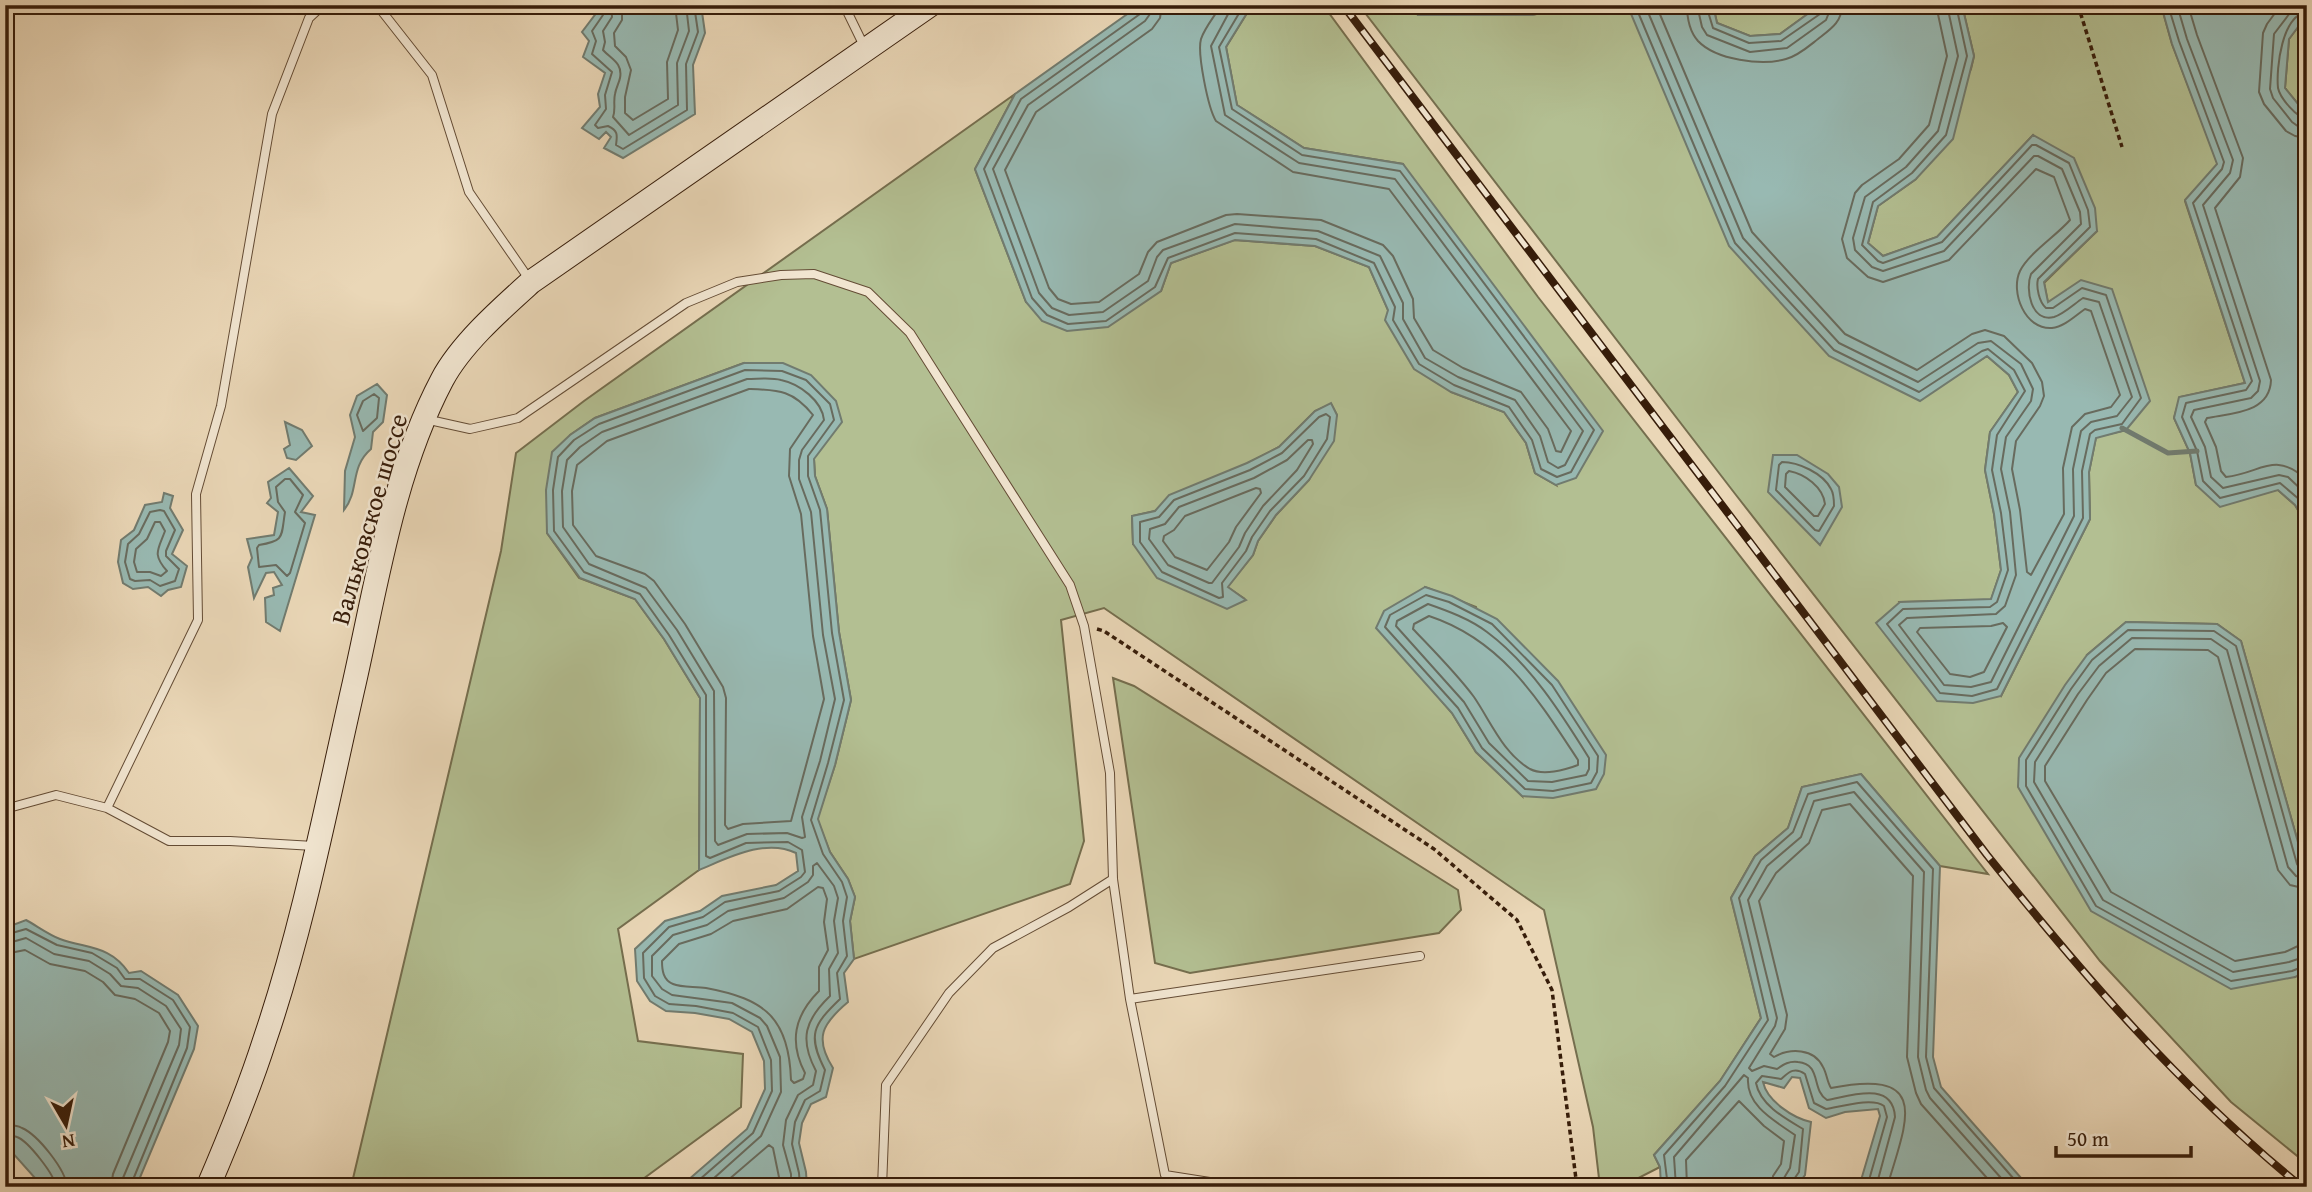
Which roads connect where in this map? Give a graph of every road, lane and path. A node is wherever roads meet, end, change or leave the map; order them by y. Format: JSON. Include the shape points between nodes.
{"nodes":[{"id":1,"x":323,"y":5,"type":"edge"},
{"id":2,"x":377,"y":5,"type":"edge"},
{"id":3,"x":844,"y":5,"type":"edge"},
{"id":4,"x":930,"y":5,"type":"edge"},
{"id":5,"x":2078,"y":5,"type":"edge"},
{"id":6,"x":866,"y":50,"type":"junction"},
{"id":7,"x":2122,"y":147,"type":"dead end"},
{"id":8,"x":530,"y":282,"type":"junction"},
{"id":9,"x":424,"y":418,"type":"junction"},
{"id":10,"x":1084,"y":626,"type":"junction"},
{"id":11,"x":107,"y":808,"type":"junction"},
{"id":12,"x":5,"y":809,"type":"edge"},
{"id":13,"x":317,"y":847,"type":"junction"},
{"id":14,"x":1112,"y":879,"type":"junction"},
{"id":15,"x":1420,"y":956,"type":"dead end"},
{"id":16,"x":1130,"y":999,"type":"junction"},
{"id":17,"x":1235,"y":1186,"type":"edge"},
{"id":18,"x":208,"y":1187,"type":"edge"},
{"id":19,"x":882,"y":1187,"type":"edge"},
{"id":20,"x":1577,"y":1187,"type":"edge"}],
"edges":[{"from":1,"to":11,"type":"lane","via":[[309,18],[272,114],[221,406],[196,494],[198,620]]},
{"from":2,"to":8,"type":"lane","via":[[432,75],[469,192]]},
{"from":3,"to":6,"type":"lane"},
{"from":4,"to":6,"type":"main road","name":"Вальковское шоссе"},
{"from":5,"to":7,"type":"path"},
{"from":6,"to":8,"type":"main road","name":"Вальковское шоссе"},
{"from":8,"to":9,"type":"main road","name":"Вальковское шоссе","via":[[484,325],[444,376]]},
{"from":9,"to":10,"type":"lane","via":[[470,429],[519,418],[686,303],[737,282],[814,274],[868,292],[910,333],[1070,585]]},
{"from":9,"to":13,"type":"main road","name":"Вальковское шоссе","via":[[390,527]]},
{"from":10,"to":14,"type":"lane","via":[[1110,773]]},
{"from":10,"to":20,"type":"path","via":[[1104,631],[1434,849],[1517,920],[1552,990]]},
{"from":11,"to":12,"type":"lane","via":[[56,795]]},
{"from":11,"to":13,"type":"lane","via":[[169,841]]},
{"from":13,"to":18,"type":"main road","name":"Вальковское шоссе","via":[[266,1037]]},
{"from":14,"to":16,"type":"lane"},
{"from":14,"to":19,"type":"lane","via":[[993,948],[949,993],[886,1085]]},
{"from":15,"to":16,"type":"lane"},
{"from":16,"to":17,"type":"lane","via":[[1165,1175]]}]}
